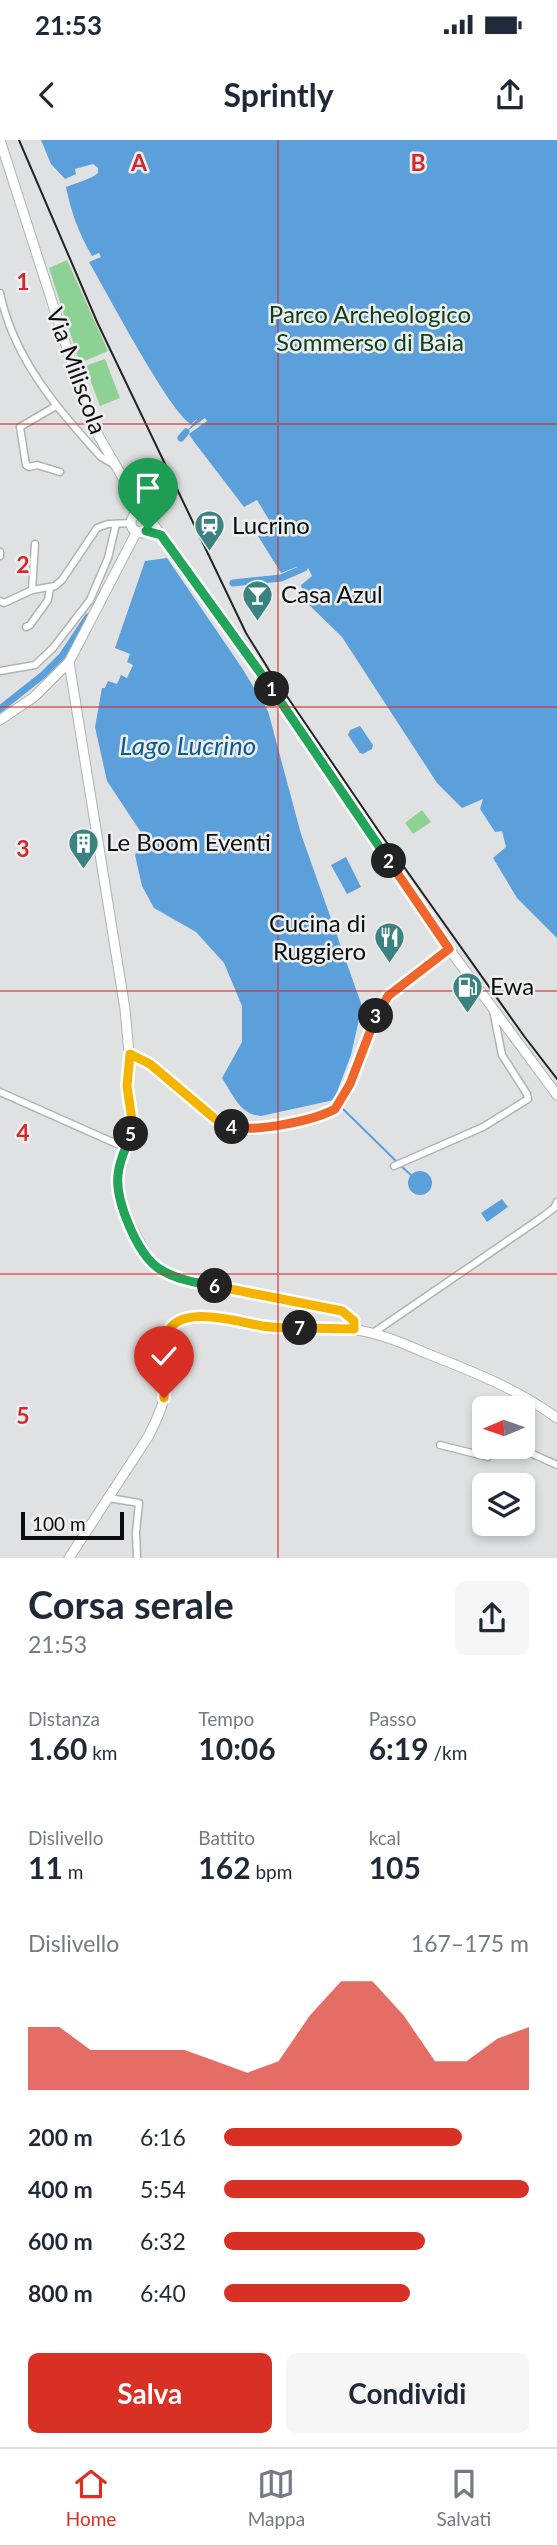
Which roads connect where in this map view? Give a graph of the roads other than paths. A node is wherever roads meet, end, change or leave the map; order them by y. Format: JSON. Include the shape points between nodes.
{"nodes":[{"id":1,"x":0,"y":140,"type":"edge"},
{"id":2,"x":0,"y":293,"type":"edge"},
{"id":3,"x":1,"y":306,"type":"edge"},
{"id":4,"x":56,"y":406,"type":"junction"},
{"id":5,"x":89,"y":409,"type":"junction"},
{"id":6,"x":115,"y":465,"type":"junction"},
{"id":7,"x":60,"y":472,"type":"dead end"},
{"id":8,"x":148,"y":518,"type":"junction"},
{"id":9,"x":116,"y":524,"type":"junction"},
{"id":10,"x":137,"y":525,"type":"junction"},
{"id":11,"x":161,"y":535,"type":"junction"},
{"id":12,"x":35,"y":544,"type":"dead end"},
{"id":13,"x":50,"y":588,"type":"junction"},
{"id":14,"x":32,"y":590,"type":"junction"},
{"id":15,"x":0,"y":601,"type":"edge"},
{"id":16,"x":26,"y":627,"type":"dead end"},
{"id":17,"x":69,"y":662,"type":"junction"},
{"id":18,"x":0,"y":671,"type":"edge"},
{"id":19,"x":0,"y":720,"type":"edge"},
{"id":20,"x":449,"y":949,"type":"junction"},
{"id":21,"x":492,"y":1006,"type":"junction"},
{"id":22,"x":511,"y":1033,"type":"junction"},
{"id":23,"x":498,"y":1036,"type":"junction"},
{"id":24,"x":130,"y":1054,"type":"junction"},
{"id":25,"x":0,"y":1092,"type":"edge"},
{"id":26,"x":557,"y":1095,"type":"edge"},
{"id":27,"x":126,"y":1148,"type":"junction"},
{"id":28,"x":398,"y":1165,"type":"dead end"},
{"id":29,"x":557,"y":1202,"type":"edge"},
{"id":30,"x":354,"y":1329,"type":"junction"},
{"id":31,"x":373,"y":1333,"type":"junction"},
{"id":32,"x":557,"y":1418,"type":"edge"},
{"id":33,"x":440,"y":1445,"type":"dead end"},
{"id":34,"x":472,"y":1453,"type":"edge"},
{"id":35,"x":536,"y":1456,"type":"edge"},
{"id":36,"x":557,"y":1465,"type":"edge"},
{"id":37,"x":109,"y":1497,"type":"junction"},
{"id":38,"x":69,"y":1558,"type":"edge"},
{"id":39,"x":137,"y":1558,"type":"edge"}],
"edges":[{"from":1,"to":5,"type":"street","name":"Via Miliscola"},
{"from":2,"to":3,"type":"street"},
{"from":3,"to":4,"type":"street","via":[[28,365]]},
{"from":4,"to":6,"type":"street","via":[[102,457]]},
{"from":4,"to":7,"type":"street","via":[[20,427],[26,465]]},
{"from":5,"to":6,"type":"street","name":"Via Miliscola"},
{"from":5,"to":8,"type":"street"},
{"from":6,"to":10,"type":"street","name":"Via Miliscola","via":[[134,497]]},
{"from":8,"to":10,"type":"street"},
{"from":8,"to":10,"type":"street","via":[[140,513]]},
{"from":8,"to":11,"type":"street"},
{"from":9,"to":10,"type":"street"},
{"from":9,"to":13,"type":"street","via":[[92,533],[62,580]]},
{"from":9,"to":18,"type":"street","via":[[90,600],[53,648],[35,666]]},
{"from":10,"to":11,"type":"street"},
{"from":10,"to":17,"type":"street"},
{"from":11,"to":20,"type":"street","via":[[243,646]]},
{"from":12,"to":14,"type":"street"},
{"from":13,"to":14,"type":"street"},
{"from":13,"to":16,"type":"street","via":[[48,600]]},
{"from":14,"to":15,"type":"street"},
{"from":17,"to":19,"type":"street","via":[[34,697]]},
{"from":17,"to":24,"type":"street"},
{"from":20,"to":21,"type":"street"},
{"from":20,"to":24,"type":"street","via":[[388,996],[378,1010],[338,1105],[267,1128],[229,1126],[150,1064]]},
{"from":21,"to":22,"type":"street"},
{"from":21,"to":23,"type":"street"},
{"from":22,"to":23,"type":"street"},
{"from":22,"to":26,"type":"street"},
{"from":23,"to":28,"type":"street","via":[[502,1055],[528,1098],[483,1127]]},
{"from":24,"to":27,"type":"street","via":[[131,1132]]},
{"from":25,"to":27,"type":"street"},
{"from":27,"to":30,"type":"street","via":[[117,1178],[121,1203],[141,1248],[158,1268],[211,1285],[342,1311],[354,1321]]},
{"from":29,"to":31,"type":"street","via":[[554,1209]]},
{"from":30,"to":31,"type":"street"},
{"from":30,"to":37,"type":"street","via":[[265,1326],[216,1317],[180,1319],[165,1341],[164,1398],[159,1416]]},
{"from":31,"to":32,"type":"street","via":[[489,1378]]},
{"from":33,"to":34,"type":"street"},
{"from":35,"to":36,"type":"street"},
{"from":37,"to":38,"type":"street"},
{"from":37,"to":39,"type":"street","via":[[139,1503]]}]}
